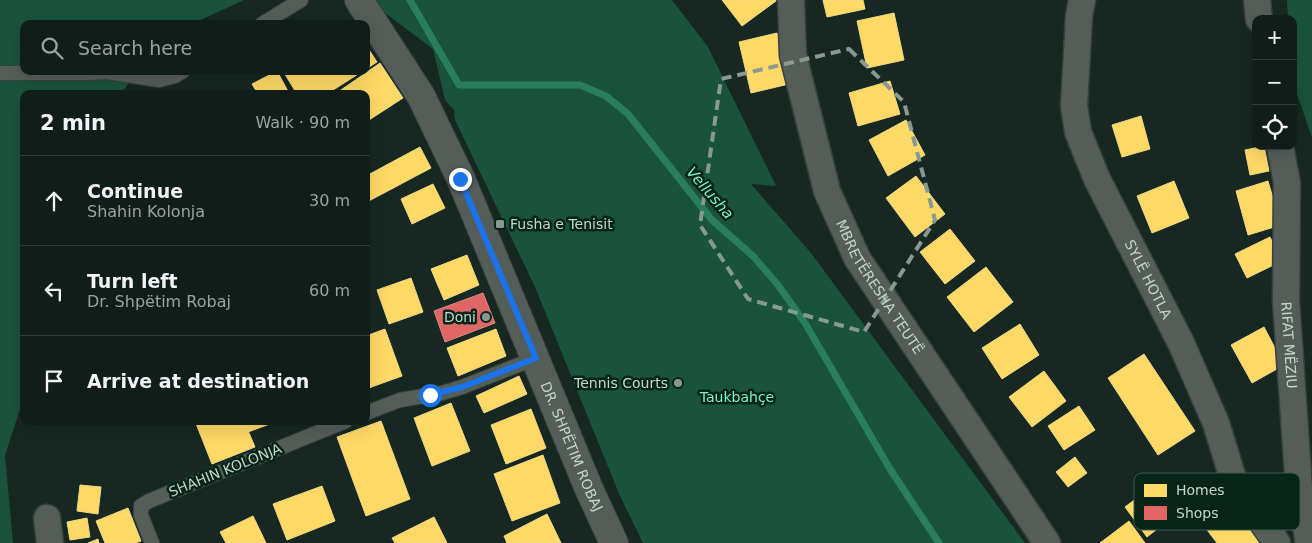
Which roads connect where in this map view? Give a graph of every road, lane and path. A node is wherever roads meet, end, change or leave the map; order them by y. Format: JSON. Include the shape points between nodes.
{"nodes":[{"id":1,"x":301,"y":0,"type":"edge"},
{"id":2,"x":359,"y":0,"type":"edge"},
{"id":3,"x":791,"y":0,"type":"edge"},
{"id":4,"x":1082,"y":0,"type":"edge"},
{"id":5,"x":1256,"y":0,"type":"edge"},
{"id":6,"x":1258,"y":15,"type":"edge"},
{"id":7,"x":268,"y":20,"type":"edge"},
{"id":8,"x":0,"y":73,"type":"edge"},
{"id":9,"x":20,"y":73,"type":"edge"},
{"id":10,"x":126,"y":75,"type":"edge"},
{"id":11,"x":177,"y":75,"type":"edge"},
{"id":12,"x":1281,"y":150,"type":"edge"},
{"id":13,"x":536,"y":358,"type":"junction"},
{"id":14,"x":370,"y":411,"type":"edge"},
{"id":15,"x":336,"y":425,"type":"edge"},
{"id":16,"x":1231,"y":473,"type":"edge"},
{"id":17,"x":1298,"y":473,"type":"edge"},
{"id":18,"x":1300,"y":494,"type":"edge"},
{"id":19,"x":1268,"y":530,"type":"edge"},
{"id":20,"x":152,"y":543,"type":"edge"},
{"id":21,"x":614,"y":543,"type":"edge"},
{"id":22,"x":1047,"y":543,"type":"edge"},
{"id":23,"x":1277,"y":543,"type":"edge"},
{"id":24,"x":1309,"y":543,"type":"edge"}],
"edges":[{"from":1,"to":7,"type":"lane"},
{"from":2,"to":13,"type":"street","name":"DR. SHPËTIM ROBAJ","via":[[421,96]]},
{"from":3,"to":22,"type":"street","name":"MBRETËRESHA TEUTË","via":[[793,55],[827,190],[857,258]]},
{"from":4,"to":16,"type":"street","name":"SYLË HOTLA","via":[[1074,106],[1078,132],[1100,186],[1168,317],[1216,423]]},
{"from":5,"to":6,"type":"street"},
{"from":8,"to":9,"type":"lane"},
{"from":10,"to":11,"type":"lane","via":[[159,80]]},
{"from":12,"to":17,"type":"street","name":"RIFAT MËZIU","via":[[1287,183],[1286,301]]},
{"from":13,"to":14,"type":"lane","via":[[462,387],[400,400]]},
{"from":13,"to":21,"type":"street","name":"DR. SHPËTIM ROBAJ"},
{"from":15,"to":20,"type":"lane","name":"SHAHIN KOLONJA","via":[[141,506],[141,515]]},
{"from":18,"to":24,"type":"street","name":"RIFAT MËZIU"},
{"from":19,"to":23,"type":"street","name":"SYLË HOTLA"}]}
